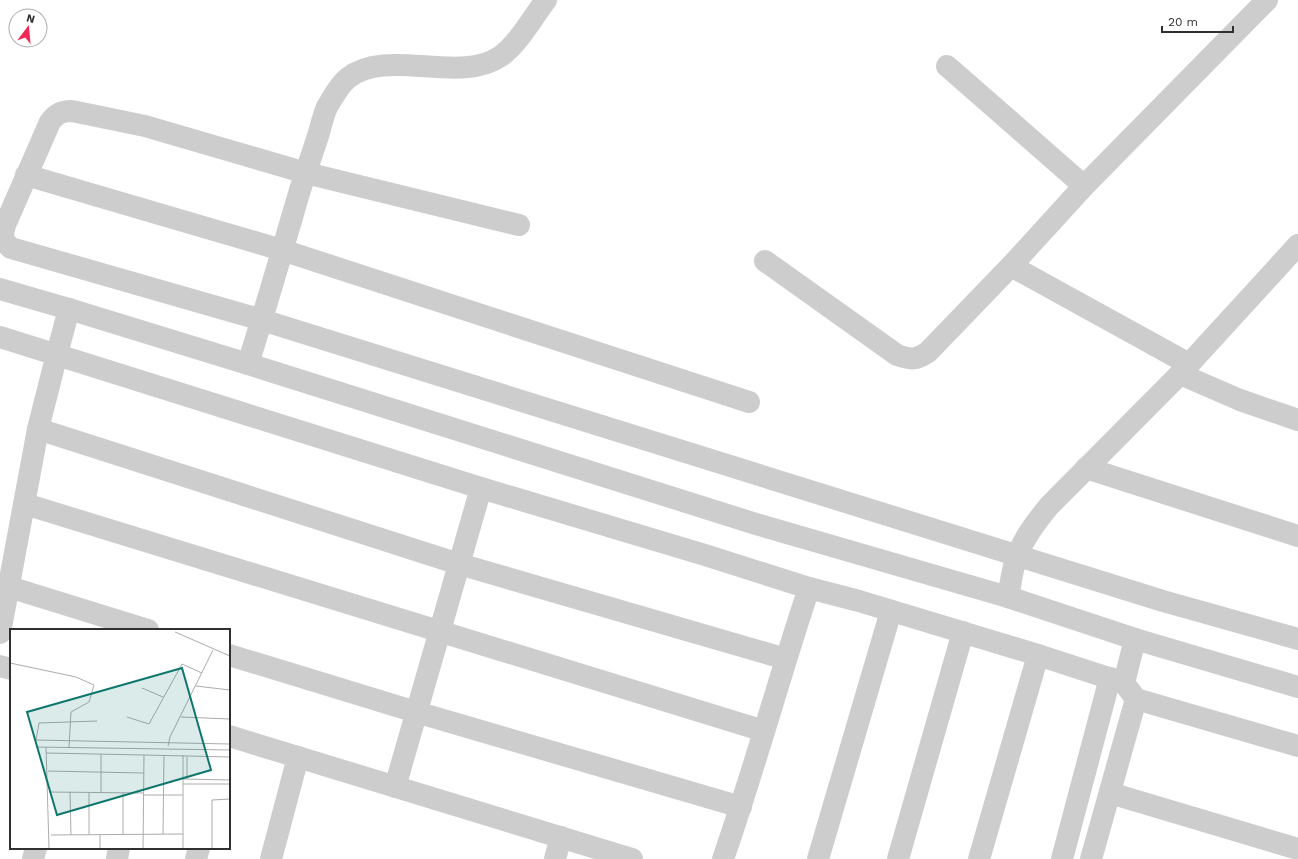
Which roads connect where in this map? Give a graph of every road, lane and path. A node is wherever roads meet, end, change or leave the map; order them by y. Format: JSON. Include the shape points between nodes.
{"nodes":[{"id":1,"x":546,"y":0,"type":"edge"},
{"id":2,"x":1267,"y":0,"type":"edge"},
{"id":3,"x":947,"y":66,"type":"dead end"},
{"id":4,"x":306,"y":173,"type":"junction"},
{"id":5,"x":26,"y":175,"type":"junction"},
{"id":6,"x":1084,"y":186,"type":"junction"},
{"id":7,"x":519,"y":225,"type":"dead end"},
{"id":8,"x":1298,"y":245,"type":"edge"},
{"id":9,"x":282,"y":250,"type":"junction"},
{"id":10,"x":765,"y":261,"type":"dead end"},
{"id":11,"x":1011,"y":266,"type":"junction"},
{"id":12,"x":0,"y":289,"type":"edge"},
{"id":13,"x":69,"y":309,"type":"junction"},
{"id":14,"x":262,"y":320,"type":"junction"},
{"id":15,"x":0,"y":338,"type":"edge"},
{"id":16,"x":57,"y":354,"type":"junction"},
{"id":17,"x":248,"y":364,"type":"junction"},
{"id":18,"x":1184,"y":369,"type":"junction"},
{"id":19,"x":749,"y":402,"type":"dead end"},
{"id":20,"x":1298,"y":420,"type":"edge"},
{"id":21,"x":38,"y":429,"type":"junction"},
{"id":22,"x":1086,"y":468,"type":"junction"},
{"id":23,"x":481,"y":488,"type":"junction"},
{"id":24,"x":25,"y":504,"type":"junction"},
{"id":25,"x":1298,"y":536,"type":"edge"},
{"id":26,"x":1017,"y":555,"type":"junction"},
{"id":27,"x":459,"y":564,"type":"junction"},
{"id":28,"x":9,"y":587,"type":"junction"},
{"id":29,"x":809,"y":588,"type":"junction"},
{"id":30,"x":1008,"y":597,"type":"junction"},
{"id":31,"x":891,"y":611,"type":"junction"},
{"id":32,"x":145,"y":629,"type":"edge"},
{"id":33,"x":440,"y":631,"type":"junction"},
{"id":34,"x":963,"y":632,"type":"junction"},
{"id":35,"x":0,"y":633,"type":"edge"},
{"id":36,"x":1135,"y":639,"type":"junction"},
{"id":37,"x":1298,"y":639,"type":"edge"},
{"id":38,"x":230,"y":655,"type":"edge"},
{"id":39,"x":1038,"y":655,"type":"junction"},
{"id":40,"x":786,"y":659,"type":"junction"},
{"id":41,"x":0,"y":666,"type":"edge"},
{"id":42,"x":10,"y":669,"type":"edge"},
{"id":43,"x":1124,"y":687,"type":"junction"},
{"id":44,"x":1298,"y":687,"type":"edge"},
{"id":45,"x":416,"y":712,"type":"junction"},
{"id":46,"x":764,"y":731,"type":"junction"},
{"id":47,"x":230,"y":736,"type":"edge"},
{"id":48,"x":1298,"y":746,"type":"edge"},
{"id":49,"x":298,"y":757,"type":"junction"},
{"id":50,"x":395,"y":786,"type":"junction"},
{"id":51,"x":1110,"y":793,"type":"junction"},
{"id":52,"x":741,"y":807,"type":"junction"},
{"id":53,"x":561,"y":837,"type":"junction"},
{"id":54,"x":36,"y":849,"type":"edge"},
{"id":55,"x":119,"y":849,"type":"edge"},
{"id":56,"x":199,"y":849,"type":"edge"},
{"id":57,"x":1298,"y":849,"type":"edge"},
{"id":58,"x":33,"y":859,"type":"edge"},
{"id":59,"x":117,"y":859,"type":"edge"},
{"id":60,"x":196,"y":859,"type":"edge"},
{"id":61,"x":271,"y":859,"type":"edge"},
{"id":62,"x":555,"y":859,"type":"edge"},
{"id":63,"x":632,"y":859,"type":"edge"},
{"id":64,"x":723,"y":859,"type":"edge"},
{"id":65,"x":818,"y":859,"type":"edge"},
{"id":66,"x":898,"y":859,"type":"edge"},
{"id":67,"x":979,"y":859,"type":"edge"},
{"id":68,"x":1062,"y":859,"type":"edge"},
{"id":69,"x":1091,"y":859,"type":"edge"}],
"edges":[{"from":1,"to":4,"type":"street","via":[[512,47],[491,62],[469,67],[378,66],[361,70],[348,78],[337,90],[327,108]]},
{"from":2,"to":6,"type":"street"},
{"from":3,"to":6,"type":"street"},
{"from":4,"to":5,"type":"street","via":[[145,126],[63,111],[55,115],[50,122]]},
{"from":4,"to":7,"type":"street"},
{"from":4,"to":9,"type":"street"},
{"from":5,"to":9,"type":"street"},
{"from":5,"to":14,"type":"street","via":[[3,233],[4,242],[11,248]]},
{"from":6,"to":11,"type":"street"},
{"from":8,"to":18,"type":"street"},
{"from":9,"to":14,"type":"street"},
{"from":9,"to":19,"type":"street"},
{"from":10,"to":11,"type":"street","via":[[897,355],[907,359],[919,358],[928,352]]},
{"from":11,"to":18,"type":"street"},
{"from":12,"to":13,"type":"street"},
{"from":13,"to":16,"type":"street"},
{"from":13,"to":17,"type":"street"},
{"from":14,"to":17,"type":"street"},
{"from":14,"to":26,"type":"street"},
{"from":15,"to":16,"type":"street"},
{"from":16,"to":21,"type":"street"},
{"from":16,"to":23,"type":"street"},
{"from":17,"to":30,"type":"street","via":[[756,524]]},
{"from":18,"to":20,"type":"street","via":[[1240,400]]},
{"from":18,"to":22,"type":"street"},
{"from":21,"to":24,"type":"street"},
{"from":21,"to":27,"type":"street"},
{"from":22,"to":25,"type":"street"},
{"from":22,"to":26,"type":"street","via":[[1033,526]]},
{"from":23,"to":27,"type":"street"},
{"from":23,"to":29,"type":"street"},
{"from":24,"to":28,"type":"street"},
{"from":24,"to":33,"type":"street"},
{"from":26,"to":30,"type":"street"},
{"from":26,"to":37,"type":"street","via":[[1163,601]]},
{"from":27,"to":33,"type":"street"},
{"from":27,"to":40,"type":"street"},
{"from":28,"to":32,"type":"street"},
{"from":28,"to":35,"type":"street"},
{"from":29,"to":31,"type":"street"},
{"from":29,"to":40,"type":"street"},
{"from":30,"to":36,"type":"street"},
{"from":31,"to":34,"type":"street"},
{"from":31,"to":65,"type":"street"},
{"from":33,"to":45,"type":"street"},
{"from":33,"to":46,"type":"street"},
{"from":34,"to":39,"type":"street"},
{"from":34,"to":66,"type":"street"},
{"from":36,"to":43,"type":"street"},
{"from":36,"to":44,"type":"street"},
{"from":38,"to":45,"type":"street"},
{"from":39,"to":43,"type":"street"},
{"from":39,"to":67,"type":"street"},
{"from":40,"to":46,"type":"street"},
{"from":41,"to":42,"type":"street"},
{"from":43,"to":48,"type":"street"},
{"from":43,"to":51,"type":"street"},
{"from":43,"to":68,"type":"street"},
{"from":45,"to":50,"type":"street"},
{"from":45,"to":52,"type":"street"},
{"from":46,"to":52,"type":"street"},
{"from":47,"to":49,"type":"street"},
{"from":49,"to":50,"type":"street"},
{"from":49,"to":61,"type":"street"},
{"from":50,"to":53,"type":"street"},
{"from":51,"to":57,"type":"street"},
{"from":51,"to":69,"type":"street"},
{"from":52,"to":64,"type":"street"},
{"from":53,"to":62,"type":"street"},
{"from":53,"to":63,"type":"street"},
{"from":54,"to":58,"type":"street"},
{"from":55,"to":59,"type":"street"},
{"from":56,"to":60,"type":"street"}]}
